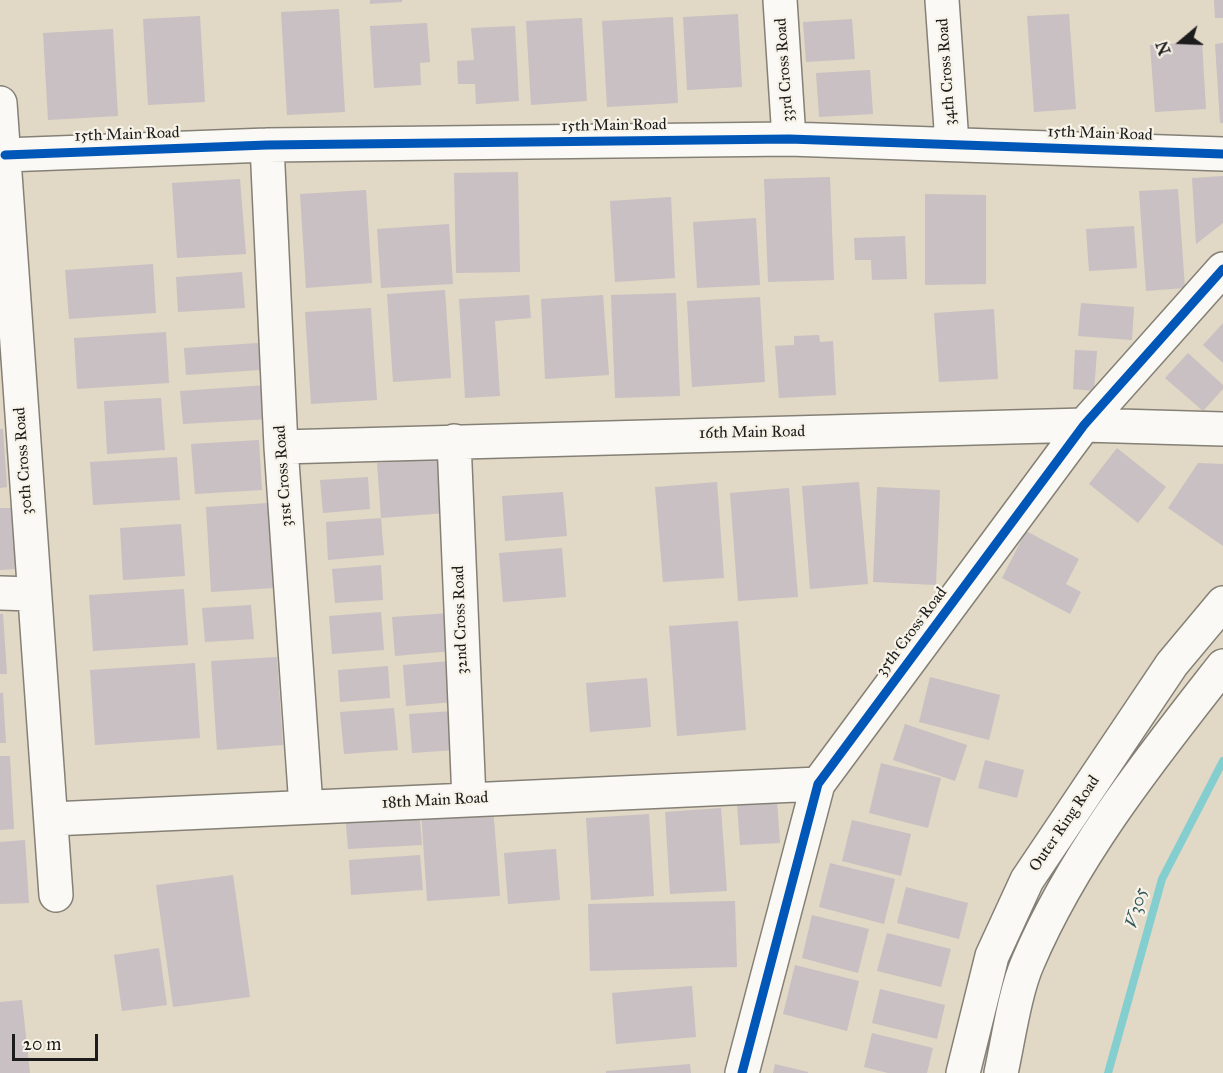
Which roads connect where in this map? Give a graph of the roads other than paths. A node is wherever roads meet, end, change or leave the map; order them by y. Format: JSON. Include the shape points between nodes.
{"nodes":[{"id":1,"x":780,"y":0,"type":"edge"},
{"id":2,"x":942,"y":0,"type":"edge"},
{"id":3,"x":0,"y":103,"type":"edge"},
{"id":4,"x":789,"y":139,"type":"junction"},
{"id":5,"x":952,"y":143,"type":"junction"},
{"id":6,"x":267,"y":145,"type":"junction"},
{"id":7,"x":1223,"y":154,"type":"edge"},
{"id":8,"x":4,"y":155,"type":"junction"},
{"id":9,"x":1223,"y":269,"type":"edge"},
{"id":10,"x":10,"y":396,"type":"edge"},
{"id":11,"x":1084,"y":425,"type":"junction"},
{"id":12,"x":1223,"y":429,"type":"edge"},
{"id":13,"x":454,"y":441,"type":"junction"},
{"id":14,"x":281,"y":447,"type":"junction"},
{"id":15,"x":0,"y":593,"type":"edge"},
{"id":16,"x":33,"y":594,"type":"junction"},
{"id":17,"x":1223,"y":603,"type":"edge"},
{"id":18,"x":1223,"y":666,"type":"edge"},
{"id":19,"x":818,"y":783,"type":"junction"},
{"id":20,"x":469,"y":800,"type":"junction"},
{"id":21,"x":306,"y":807,"type":"junction"},
{"id":22,"x":52,"y":819,"type":"junction"},
{"id":23,"x":56,"y":895,"type":"dead end"},
{"id":24,"x":742,"y":1073,"type":"edge"},
{"id":25,"x":963,"y":1073,"type":"edge"},
{"id":26,"x":1001,"y":1073,"type":"edge"}],
"edges":[{"from":1,"to":4,"type":"main road","name":"33rd Cross Road"},
{"from":2,"to":5,"type":"main road","name":"34th Cross Road"},
{"from":3,"to":8,"type":"main road","name":"30th Cross Road"},
{"from":4,"to":5,"type":"main road","name":"15th Main Road"},
{"from":4,"to":6,"type":"main road","name":"15th Main Road"},
{"from":5,"to":7,"type":"main road","name":"15th Main Road"},
{"from":6,"to":8,"type":"main road","name":"15th Main Road"},
{"from":6,"to":14,"type":"main road","name":"31st Cross Road"},
{"from":8,"to":10,"type":"main road","name":"30th Cross Road"},
{"from":9,"to":11,"type":"main road","name":"35th Cross Road"},
{"from":10,"to":16,"type":"main road","name":"30th Cross Road"},
{"from":11,"to":12,"type":"main road","name":"16th Main Road"},
{"from":11,"to":13,"type":"main road","name":"16th Main Road"},
{"from":11,"to":19,"type":"main road","name":"35th Cross Road"},
{"from":13,"to":14,"type":"main road","name":"16th Main Road"},
{"from":13,"to":20,"type":"main road","name":"32nd Cross Road"},
{"from":14,"to":21,"type":"main road","name":"31st Cross Road"},
{"from":15,"to":16,"type":"main road"},
{"from":16,"to":22,"type":"main road","name":"30th Cross Road"},
{"from":17,"to":25,"type":"main road","name":"Outer Ring Road","via":[[1172,664],[1028,880],[992,956]]},
{"from":18,"to":26,"type":"main road","name":"Outer Ring Road","via":[[1102,829],[1054,909],[1026,964]]},
{"from":19,"to":20,"type":"main road","name":"18th Main Road"},
{"from":19,"to":24,"type":"main road","name":"35th Cross Road"},
{"from":20,"to":21,"type":"main road","name":"18th Main Road"},
{"from":21,"to":22,"type":"main road","name":"18th Main Road"},
{"from":22,"to":23,"type":"main road","name":"30th Cross Road"}]}
